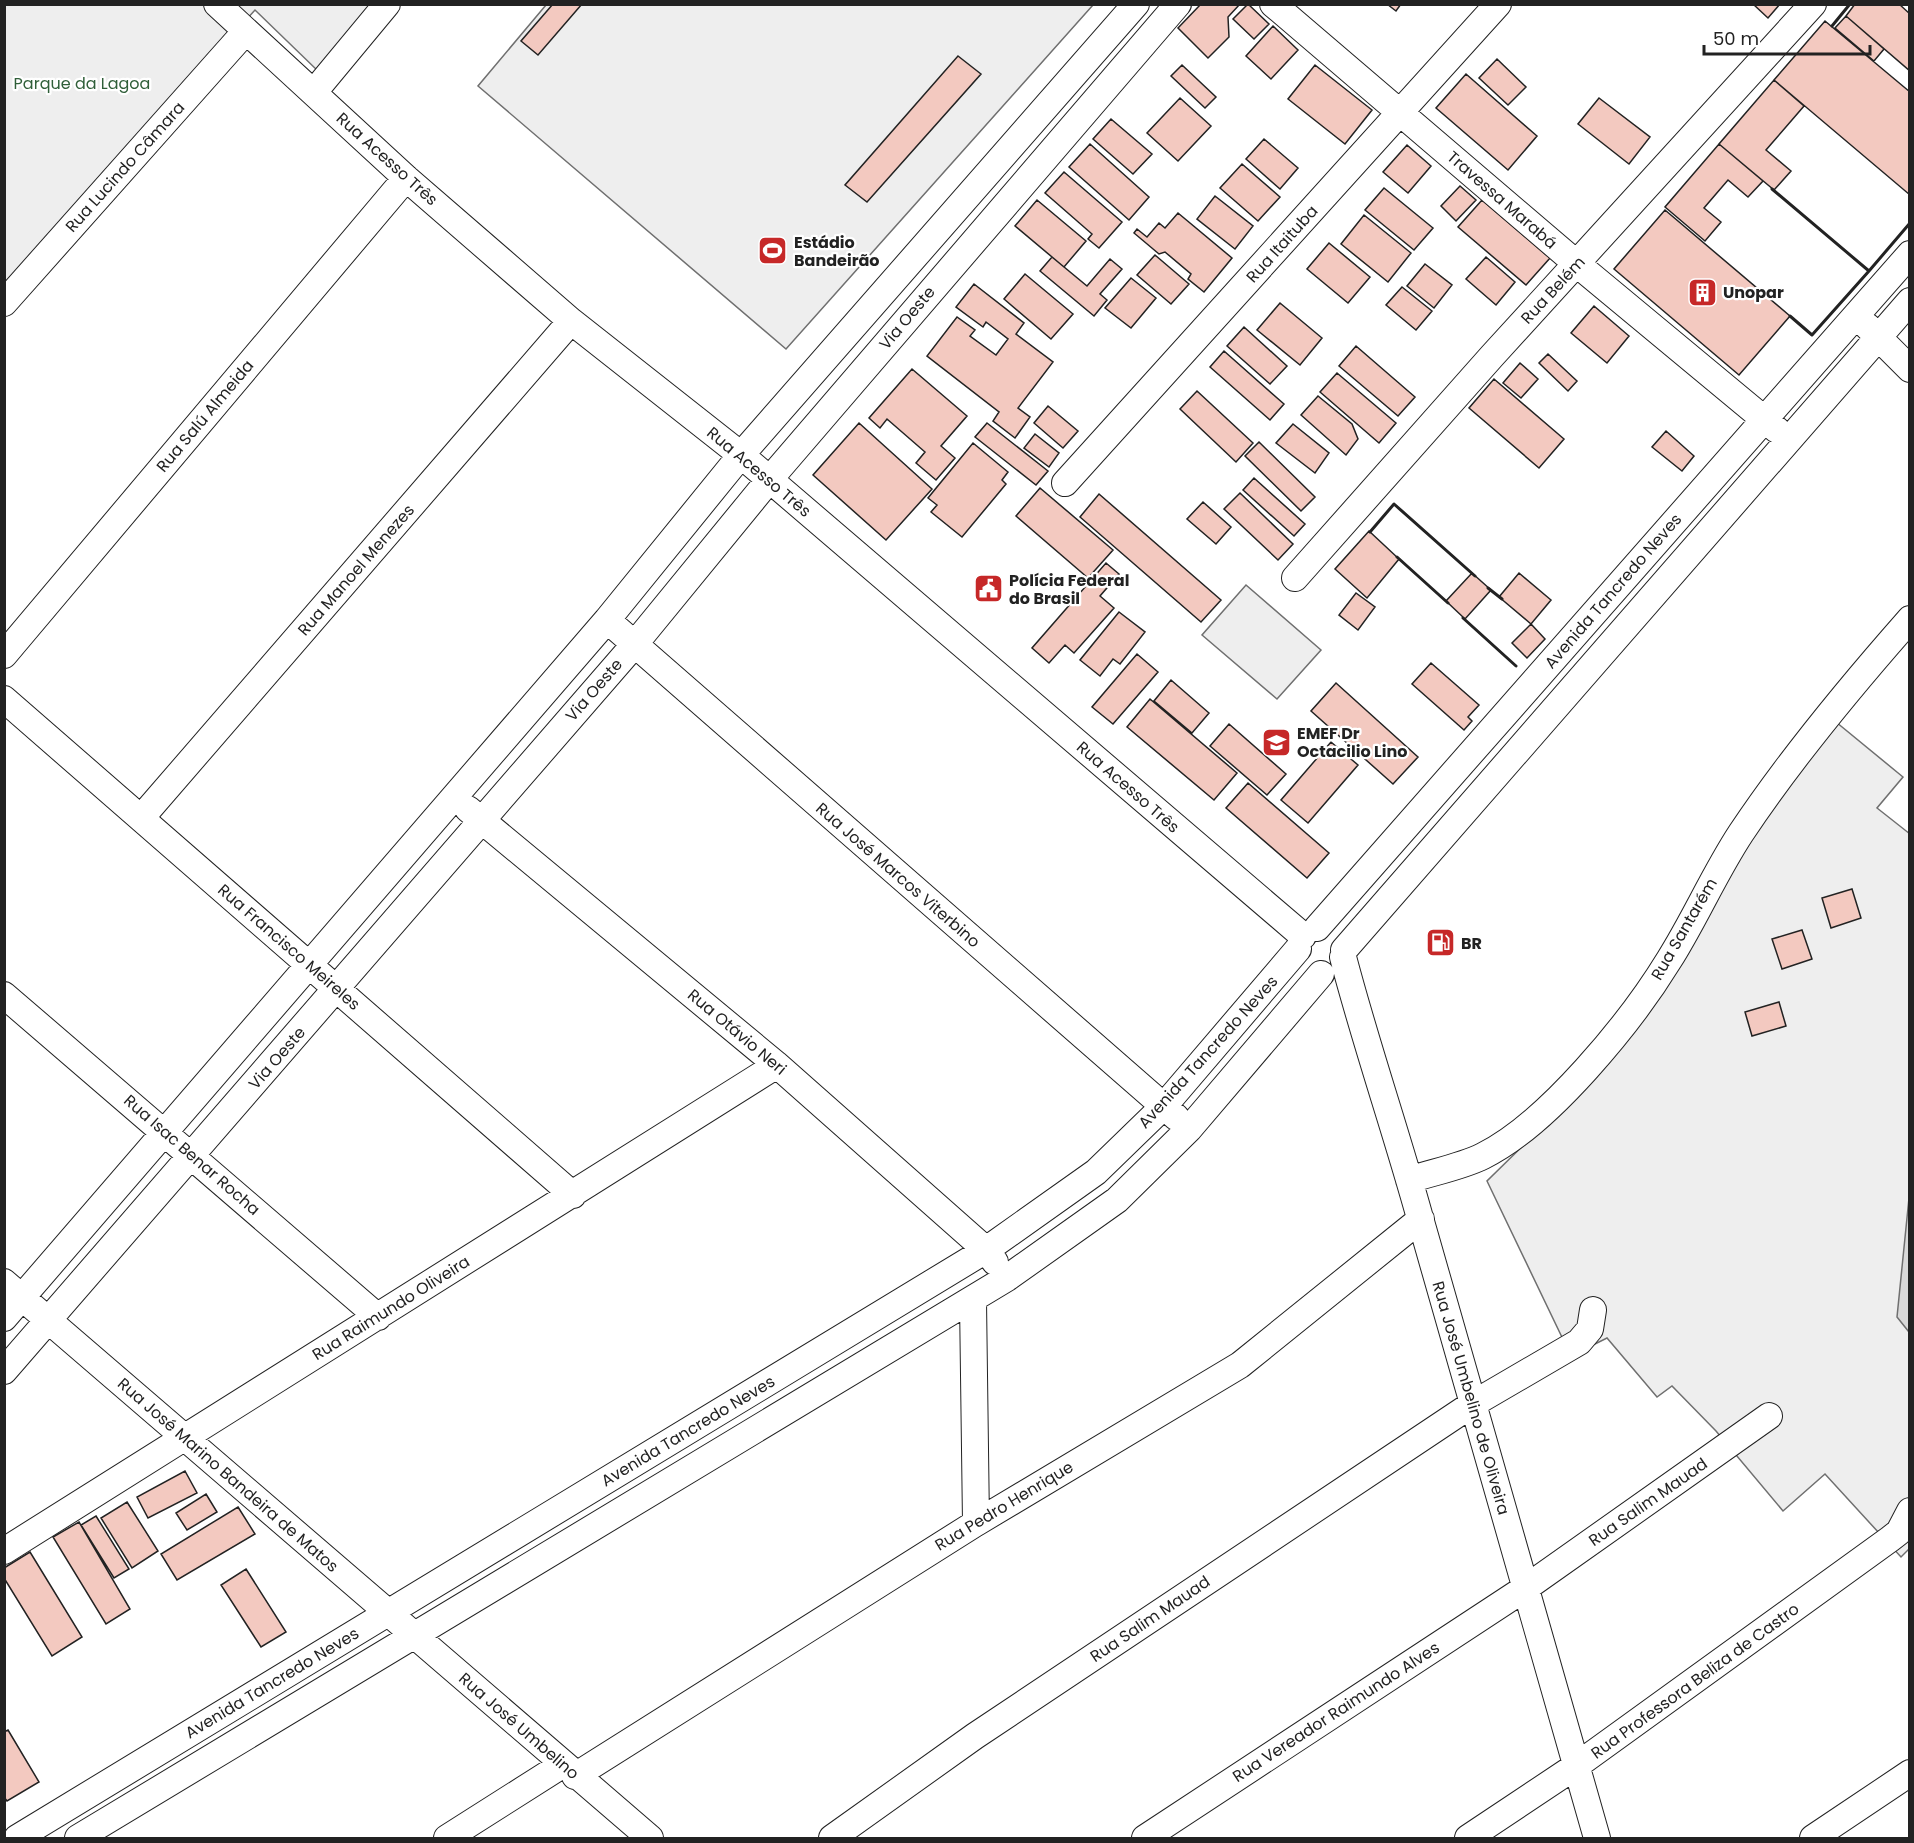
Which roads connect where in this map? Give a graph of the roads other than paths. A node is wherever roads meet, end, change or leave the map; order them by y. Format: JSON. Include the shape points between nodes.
{"nodes":[{"id":1,"x":217,"y":4,"type":"edge"},
{"id":2,"x":387,"y":4,"type":"edge"},
{"id":3,"x":1136,"y":4,"type":"edge"},
{"id":4,"x":1178,"y":4,"type":"edge"},
{"id":5,"x":1273,"y":4,"type":"edge"},
{"id":6,"x":1498,"y":4,"type":"edge"},
{"id":7,"x":1813,"y":4,"type":"edge"},
{"id":8,"x":246,"y":31,"type":"junction"},
{"id":9,"x":314,"y":92,"type":"junction"},
{"id":10,"x":1401,"y":114,"type":"junction"},
{"id":11,"x":406,"y":178,"type":"junction"},
{"id":12,"x":1910,"y":254,"type":"edge"},
{"id":13,"x":1577,"y":264,"type":"junction"},
{"id":14,"x":1910,"y":302,"type":"edge"},
{"id":15,"x":4,"y":303,"type":"edge"},
{"id":16,"x":1856,"y":316,"type":"junction"},
{"id":17,"x":571,"y":321,"type":"junction"},
{"id":18,"x":1879,"y":337,"type":"junction"},
{"id":19,"x":1910,"y":369,"type":"edge"},
{"id":20,"x":1763,"y":419,"type":"junction"},
{"id":21,"x":1788,"y":440,"type":"junction"},
{"id":22,"x":741,"y":455,"type":"junction"},
{"id":23,"x":769,"y":480,"type":"junction"},
{"id":24,"x":1065,"y":483,"type":"dead end"},
{"id":25,"x":1295,"y":578,"type":"dead end"},
{"id":26,"x":1910,"y":619,"type":"edge"},
{"id":27,"x":607,"y":620,"type":"junction"},
{"id":28,"x":634,"y":645,"type":"junction"},
{"id":29,"x":4,"y":655,"type":"edge"},
{"id":30,"x":4,"y":699,"type":"edge"},
{"id":31,"x":454,"y":798,"type":"junction"},
{"id":32,"x":1416,"y":816,"type":"junction"},
{"id":33,"x":141,"y":818,"type":"junction"},
{"id":34,"x":480,"y":820,"type":"junction"},
{"id":35,"x":1442,"y":838,"type":"junction"},
{"id":36,"x":1306,"y":938,"type":"junction"},
{"id":37,"x":1333,"y":963,"type":"junction"},
{"id":38,"x":308,"y":964,"type":"junction"},
{"id":39,"x":337,"y":989,"type":"junction"},
{"id":40,"x":4,"y":995,"type":"edge"},
{"id":41,"x":777,"y":1065,"type":"junction"},
{"id":42,"x":1164,"y":1106,"type":"junction"},
{"id":43,"x":1189,"y":1129,"type":"junction"},
{"id":44,"x":164,"y":1131,"type":"junction"},
{"id":45,"x":192,"y":1155,"type":"junction"},
{"id":46,"x":1409,"y":1180,"type":"junction"},
{"id":47,"x":573,"y":1195,"type":"junction"},
{"id":48,"x":1421,"y":1219,"type":"junction"},
{"id":49,"x":986,"y":1250,"type":"junction"},
{"id":50,"x":1007,"y":1278,"type":"junction"},
{"id":51,"x":13,"y":1290,"type":"edge"},
{"id":52,"x":973,"y":1301,"type":"junction"},
{"id":53,"x":1593,"y":1310,"type":"dead end"},
{"id":54,"x":378,"y":1317,"type":"junction"},
{"id":55,"x":4,"y":1318,"type":"edge"},
{"id":56,"x":48,"y":1320,"type":"junction"},
{"id":57,"x":4,"y":1371,"type":"edge"},
{"id":58,"x":1471,"y":1405,"type":"junction"},
{"id":59,"x":1769,"y":1416,"type":"dead end"},
{"id":60,"x":182,"y":1437,"type":"junction"},
{"id":61,"x":1910,"y":1511,"type":"edge"},
{"id":62,"x":976,"y":1522,"type":"junction"},
{"id":63,"x":4,"y":1551,"type":"edge"},
{"id":64,"x":1527,"y":1587,"type":"junction"},
{"id":65,"x":388,"y":1612,"type":"junction"},
{"id":66,"x":414,"y":1634,"type":"junction"},
{"id":67,"x":1576,"y":1766,"type":"junction"},
{"id":68,"x":569,"y":1771,"type":"junction"},
{"id":69,"x":1910,"y":1773,"type":"edge"},
{"id":70,"x":452,"y":1837,"type":"edge"},
{"id":71,"x":16,"y":1839,"type":"edge"},
{"id":72,"x":78,"y":1839,"type":"edge"},
{"id":73,"x":650,"y":1839,"type":"edge"},
{"id":74,"x":832,"y":1839,"type":"edge"},
{"id":75,"x":1145,"y":1839,"type":"edge"},
{"id":76,"x":1468,"y":1839,"type":"edge"},
{"id":77,"x":1597,"y":1839,"type":"edge"},
{"id":78,"x":1813,"y":1839,"type":"edge"}],
"edges":[{"from":1,"to":8,"type":"street","name":"Rua Acesso Três"},
{"from":2,"to":9,"type":"street"},
{"from":3,"to":22,"type":"street","name":"Via Oeste"},
{"from":4,"to":23,"type":"street","name":"Via Oeste"},
{"from":5,"to":10,"type":"street","name":"Travessa Marabá"},
{"from":6,"to":10,"type":"street","name":"Rua Itaituba"},
{"from":7,"to":13,"type":"street","name":"Rua Belém"},
{"from":8,"to":9,"type":"street","name":"Rua Acesso Três"},
{"from":8,"to":15,"type":"street","name":"Rua Lucindo Câmara"},
{"from":9,"to":11,"type":"street","name":"Rua Acesso Três"},
{"from":10,"to":13,"type":"street","name":"Travessa Marabá"},
{"from":10,"to":24,"type":"street","name":"Rua Itaituba"},
{"from":11,"to":17,"type":"street","name":"Rua Acesso Três"},
{"from":11,"to":29,"type":"street","name":"Rua Salú Almeida"},
{"from":12,"to":16,"type":"street","name":"Avenida Tancredo Neves"},
{"from":13,"to":20,"type":"street","name":"Travessa Marabá"},
{"from":13,"to":25,"type":"street","name":"Rua Belém"},
{"from":14,"to":18,"type":"street","name":"Avenida Tancredo Neves"},
{"from":16,"to":18,"type":"street"},
{"from":16,"to":20,"type":"street","name":"Avenida Tancredo Neves"},
{"from":17,"to":22,"type":"street","name":"Rua Acesso Três"},
{"from":17,"to":33,"type":"street","name":"Rua Manoel Menezes"},
{"from":18,"to":19,"type":"street"},
{"from":18,"to":21,"type":"street","name":"Avenida Tancredo Neves"},
{"from":20,"to":21,"type":"street","name":"Travessa Marabá"},
{"from":20,"to":32,"type":"street","name":"Avenida Tancredo Neves"},
{"from":21,"to":35,"type":"street","name":"Avenida Tancredo Neves"},
{"from":22,"to":23,"type":"street","name":"Rua Acesso Três"},
{"from":22,"to":27,"type":"street","name":"Via Oeste"},
{"from":23,"to":28,"type":"street","name":"Via Oeste"},
{"from":23,"to":36,"type":"street","name":"Rua Acesso Três"},
{"from":26,"to":46,"type":"street","name":"Rua Santarém","via":[[1840,699],[1741,833],[1664,968],[1633,1014],[1571,1084],[1523,1130],[1483,1156]]},
{"from":27,"to":28,"type":"street","name":"Rua José Marcos Viterbino"},
{"from":27,"to":31,"type":"street","name":"Via Oeste"},
{"from":28,"to":34,"type":"street","name":"Via Oeste"},
{"from":28,"to":42,"type":"street","name":"Rua José Marcos Viterbino"},
{"from":30,"to":33,"type":"street","name":"Rua Francisco Meireles"},
{"from":31,"to":34,"type":"street","name":"Rua Otávio Neri"},
{"from":31,"to":38,"type":"street","name":"Via Oeste"},
{"from":32,"to":35,"type":"street"},
{"from":32,"to":36,"type":"street","name":"Avenida Tancredo Neves"},
{"from":33,"to":38,"type":"street","name":"Rua Francisco Meireles"},
{"from":34,"to":39,"type":"street","name":"Via Oeste"},
{"from":34,"to":41,"type":"street","name":"Rua Otávio Neri"},
{"from":35,"to":37,"type":"street","name":"Avenida Tancredo Neves"},
{"from":36,"to":37,"type":"street","via":[[1299,957],[1307,969]]},
{"from":36,"to":37,"type":"street","via":[[1332,931],[1338,936]]},
{"from":36,"to":42,"type":"street","name":"Avenida Tancredo Neves"},
{"from":37,"to":43,"type":"street","name":"Avenida Tancredo Neves"},
{"from":37,"to":46,"type":"street","name":"Rua José Umbelino de Oliveira","via":[[1355,1002]]},
{"from":38,"to":39,"type":"street","name":"Rua Francisco Meireles"},
{"from":38,"to":44,"type":"street","name":"Via Oeste"},
{"from":39,"to":45,"type":"street","name":"Via Oeste"},
{"from":39,"to":47,"type":"street","name":"Rua Francisco Meireles"},
{"from":40,"to":44,"type":"street","name":"Rua Isac Benar Rocha"},
{"from":41,"to":47,"type":"street","name":"Rua Raimundo Oliveira"},
{"from":41,"to":49,"type":"street","name":"Rua Otávio Neri"},
{"from":42,"to":43,"type":"street","name":"Rua José Marcos Viterbino"},
{"from":42,"to":49,"type":"street","name":"Avenida Tancredo Neves","via":[[1096,1172]]},
{"from":43,"to":50,"type":"street","name":"Avenida Tancredo Neves","via":[[1116,1200]]},
{"from":44,"to":45,"type":"street","name":"Rua Isac Benar Rocha"},
{"from":44,"to":51,"type":"street","name":"Via Oeste"},
{"from":45,"to":54,"type":"street","name":"Rua Isac Benar Rocha"},
{"from":45,"to":56,"type":"street","name":"Via Oeste"},
{"from":46,"to":48,"type":"street","name":"Rua José Umbelino de Oliveira"},
{"from":47,"to":54,"type":"street","name":"Rua Raimundo Oliveira"},
{"from":48,"to":58,"type":"street","name":"Rua José Umbelino de Oliveira"},
{"from":48,"to":62,"type":"street","name":"Rua Pedro Henrique","via":[[1240,1365]]},
{"from":49,"to":50,"type":"street","name":"Rua Otávio Neri"},
{"from":49,"to":65,"type":"street","name":"Avenida Tancredo Neves"},
{"from":50,"to":52,"type":"street","name":"Avenida Tancredo Neves"},
{"from":51,"to":55,"type":"street","name":"Via Oeste"},
{"from":51,"to":56,"type":"street"},
{"from":52,"to":62,"type":"street"},
{"from":52,"to":66,"type":"street","name":"Avenida Tancredo Neves"},
{"from":53,"to":58,"type":"street","name":"Rua Salim Mauad","via":[[1590,1329],[1579,1342]]},
{"from":54,"to":60,"type":"street","name":"Rua Raimundo Oliveira"},
{"from":56,"to":57,"type":"street","name":"Via Oeste"},
{"from":56,"to":60,"type":"street","name":"Rua José Marino Bandeira de Matos"},
{"from":58,"to":64,"type":"street","name":"Rua José Umbelino de Oliveira"},
{"from":58,"to":74,"type":"street","name":"Rua Salim Mauad","via":[[975,1736]]},
{"from":59,"to":64,"type":"street","name":"Rua Salim Mauad"},
{"from":60,"to":63,"type":"street","name":"Rua Raimundo Oliveira"},
{"from":60,"to":65,"type":"street","name":"Rua José Marino Bandeira de Matos"},
{"from":61,"to":67,"type":"street","name":"Rua Professora Beliza de Castro","via":[[1899,1532]]},
{"from":62,"to":68,"type":"street","name":"Rua Pedro Henrique"},
{"from":64,"to":67,"type":"street","name":"Rua José Umbelino de Oliveira"},
{"from":64,"to":75,"type":"street","name":"Rua Vereador Raimundo Alves"},
{"from":65,"to":66,"type":"street","name":"Rua José Umbelino"},
{"from":65,"to":71,"type":"street","name":"Avenida Tancredo Neves"},
{"from":66,"to":68,"type":"street","name":"Rua José Umbelino"},
{"from":66,"to":72,"type":"street","name":"Avenida Tancredo Neves"},
{"from":67,"to":76,"type":"street","name":"Rua Professora Beliza de Castro"},
{"from":67,"to":77,"type":"street","name":"Rua José Umbelino de Oliveira"},
{"from":68,"to":70,"type":"street","name":"Rua Pedro Henrique"},
{"from":68,"to":73,"type":"street","name":"Rua José Umbelino"},
{"from":69,"to":78,"type":"street"}]}
